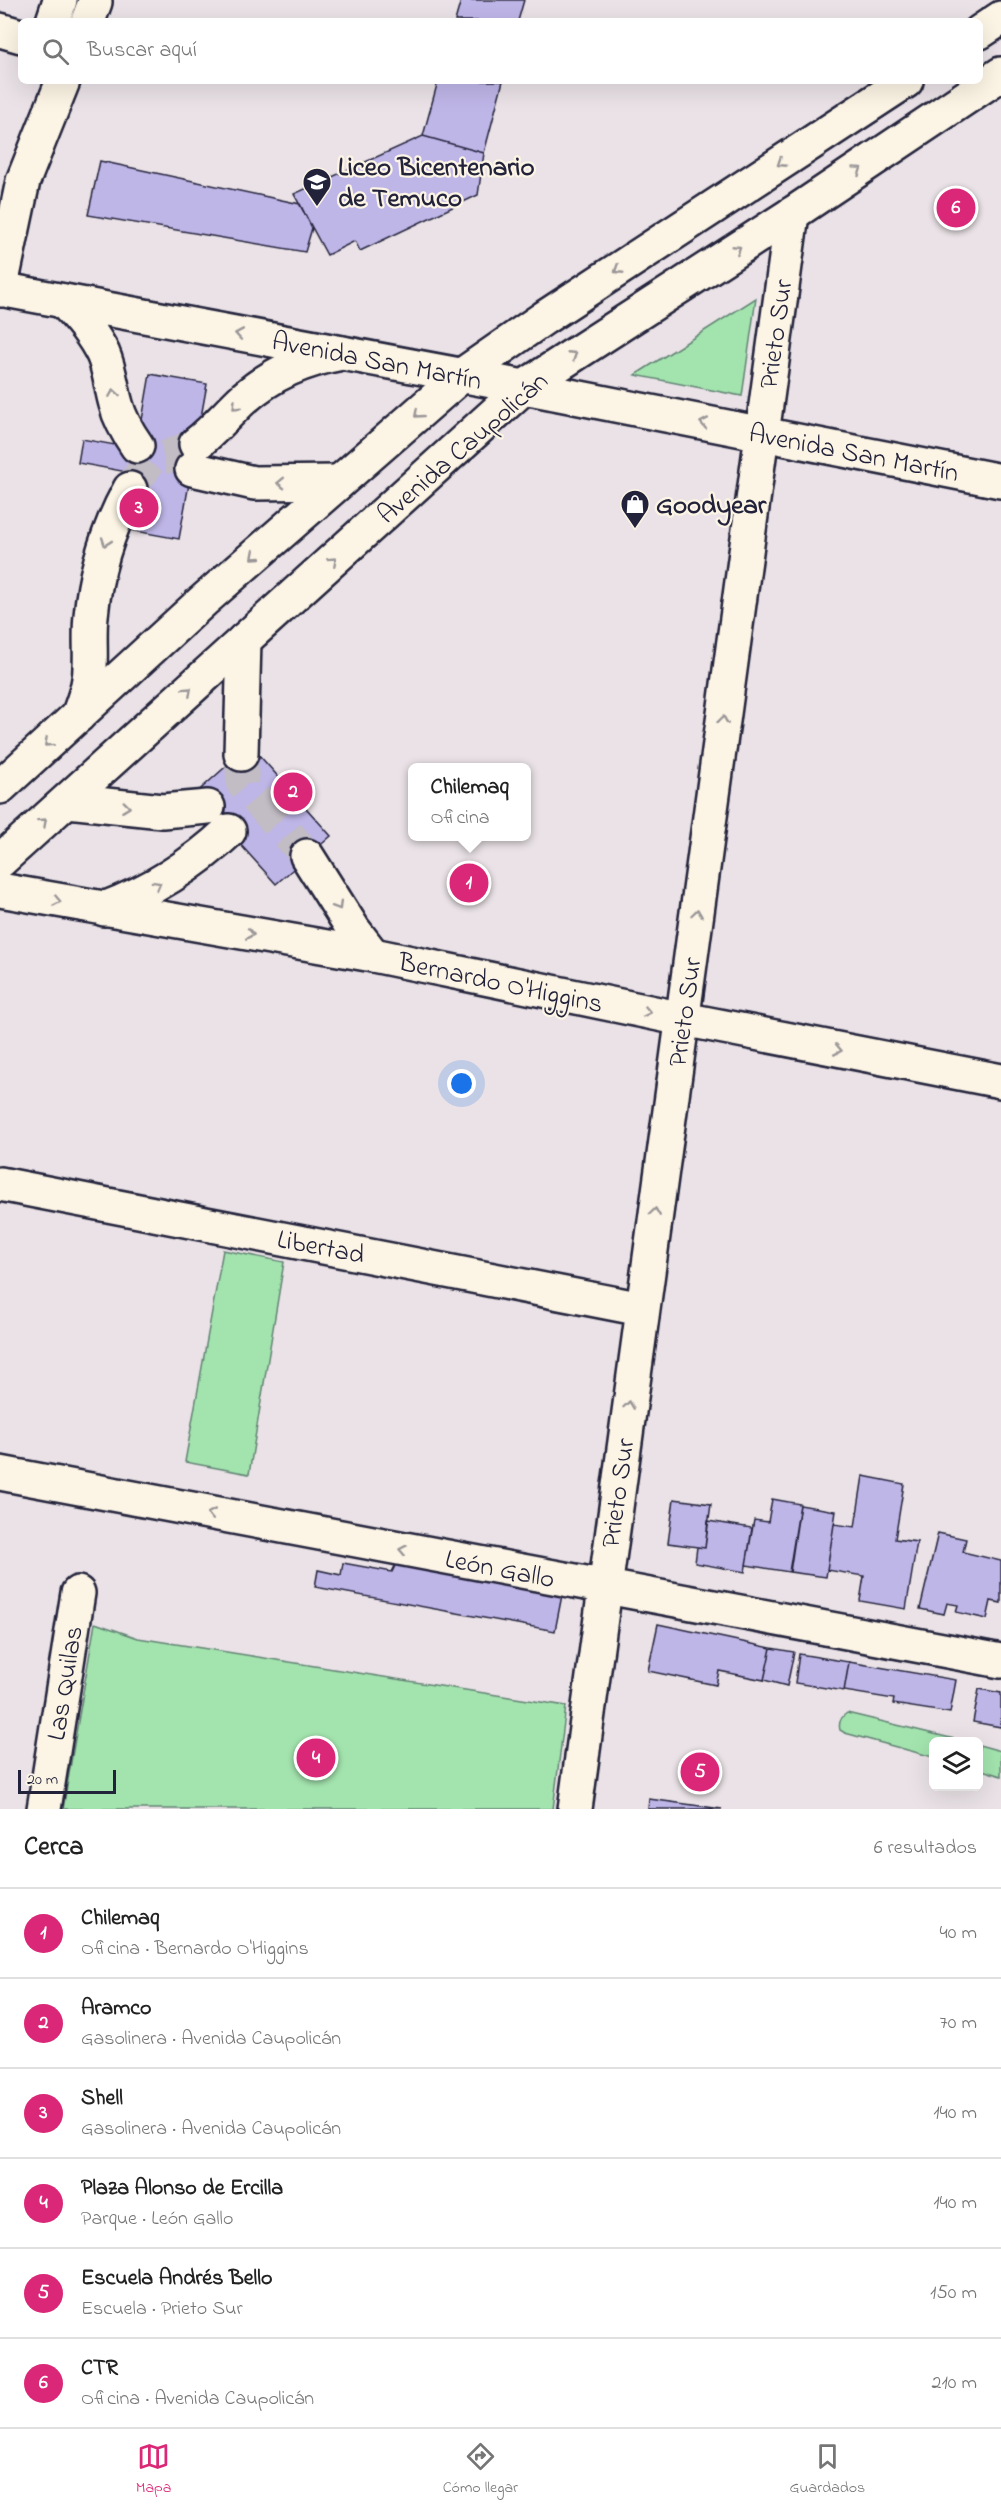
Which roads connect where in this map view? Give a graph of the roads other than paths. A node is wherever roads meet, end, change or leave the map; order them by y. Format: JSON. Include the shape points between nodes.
{"nodes":[{"id":1,"x":60,"y":0,"type":"edge"},
{"id":2,"x":54,"y":18,"type":"edge"},
{"id":3,"x":1001,"y":18,"type":"edge"},
{"id":4,"x":0,"y":30,"type":"edge"},
{"id":5,"x":983,"y":30,"type":"edge"},
{"id":6,"x":18,"y":35,"type":"edge"},
{"id":7,"x":1001,"y":74,"type":"edge"},
{"id":8,"x":62,"y":84,"type":"edge"},
{"id":9,"x":901,"y":84,"type":"edge"},
{"id":10,"x":792,"y":214,"type":"junction"},
{"id":11,"x":0,"y":290,"type":"edge"},
{"id":12,"x":63,"y":301,"type":"junction"},
{"id":13,"x":342,"y":353,"type":"junction"},
{"id":14,"x":462,"y":375,"type":"junction"},
{"id":15,"x":524,"y":387,"type":"junction"},
{"id":16,"x":762,"y":434,"type":"junction"},
{"id":17,"x":137,"y":446,"type":"dead end"},
{"id":18,"x":1001,"y":481,"type":"edge"},
{"id":19,"x":339,"y":482,"type":"junction"},
{"id":20,"x":130,"y":489,"type":"tunnel mouth"},
{"id":21,"x":244,"y":640,"type":"junction"},
{"id":22,"x":78,"y":716,"type":"junction"},
{"id":23,"x":241,"y":754,"type":"tunnel mouth"},
{"id":24,"x":0,"y":787,"type":"edge"},
{"id":25,"x":68,"y":801,"type":"junction"},
{"id":26,"x":307,"y":856,"type":"tunnel mouth"},
{"id":27,"x":0,"y":861,"type":"edge"},
{"id":28,"x":0,"y":890,"type":"edge"},
{"id":29,"x":104,"y":909,"type":"junction"},
{"id":30,"x":373,"y":955,"type":"junction"},
{"id":31,"x":683,"y":1019,"type":"junction"},
{"id":32,"x":1001,"y":1081,"type":"edge"},
{"id":33,"x":0,"y":1184,"type":"edge"},
{"id":34,"x":642,"y":1309,"type":"junction"},
{"id":35,"x":0,"y":1473,"type":"edge"},
{"id":36,"x":605,"y":1588,"type":"junction"},
{"id":37,"x":78,"y":1593,"type":"dead end"},
{"id":38,"x":1001,"y":1661,"type":"edge"},
{"id":39,"x":44,"y":1809,"type":"edge"},
{"id":40,"x":575,"y":1809,"type":"edge"}],
"edges":[{"from":1,"to":2,"type":"main road"},
{"from":3,"to":5,"type":"main road"},
{"from":4,"to":6,"type":"main road"},
{"from":10,"to":7,"type":"main road","name":"Avenida Caupolicán","one_way":true},
{"from":8,"to":11,"type":"main road","via":[[23,181]]},
{"from":9,"to":14,"type":"main road","name":"Avenida Caupolicán","one_way":true},
{"from":15,"to":10,"type":"main road","name":"Avenida Caupolicán","one_way":true},
{"from":10,"to":16,"type":"main road","name":"Prieto Sur"},
{"from":11,"to":12,"type":"main road","name":"Avenida San Martín"},
{"from":13,"to":12,"type":"main road","name":"Avenida San Martín","one_way":true},
{"from":17,"to":12,"type":"main road","one_way":true,"via":[[124,426],[103,355],[90,332]]},
{"from":13,"to":14,"type":"main road","name":"Avenida San Martín"},
{"from":13,"to":19,"type":"main road","via":[[299,364],[266,381],[212,431],[194,456],[254,483]]},
{"from":14,"to":15,"type":"main road","name":"Avenida San Martín"},
{"from":14,"to":19,"type":"main road","name":"Avenida Caupolicán","one_way":true},
{"from":16,"to":15,"type":"main road","name":"Avenida San Martín","one_way":true},
{"from":21,"to":15,"type":"main road","name":"Avenida Caupolicán","one_way":true},
{"from":16,"to":18,"type":"main road","name":"Avenida San Martín"},
{"from":31,"to":16,"type":"main road","name":"Prieto Sur","one_way":true},
{"from":19,"to":22,"type":"main road","name":"Avenida Caupolicán","one_way":true},
{"from":20,"to":22,"type":"main road","one_way":true,"via":[[100,560],[90,619],[87,692]]},
{"from":21,"to":23,"type":"main road"},
{"from":25,"to":21,"type":"main road","name":"Avenida Caupolicán","one_way":true},
{"from":22,"to":24,"type":"main road","name":"Avenida Caupolicán","one_way":true},
{"from":27,"to":25,"type":"main road","name":"Avenida Caupolicán","one_way":true},
{"from":25,"to":29,"type":"main road","via":[[218,819],[208,851],[179,872]]},
{"from":26,"to":30,"type":"main road","one_way":true,"via":[[352,929]]},
{"from":28,"to":29,"type":"main road","name":"Bernardo O'Higgins","one_way":true},
{"from":29,"to":30,"type":"main road","name":"Bernardo O'Higgins","one_way":true},
{"from":30,"to":31,"type":"main road","name":"Bernardo O'Higgins","one_way":true},
{"from":31,"to":32,"type":"main road","name":"Bernardo O'Higgins","one_way":true},
{"from":34,"to":31,"type":"main road","name":"Prieto Sur","one_way":true},
{"from":33,"to":34,"type":"main road","name":"Libertad"},
{"from":36,"to":34,"type":"main road","name":"Prieto Sur","one_way":true},
{"from":36,"to":35,"type":"main road","name":"León Gallo","one_way":true},
{"from":36,"to":38,"type":"main road","name":"León Gallo"},
{"from":36,"to":40,"type":"main road","name":"Prieto Sur"},
{"from":37,"to":39,"type":"main road","name":"Las Quilas"}]}
